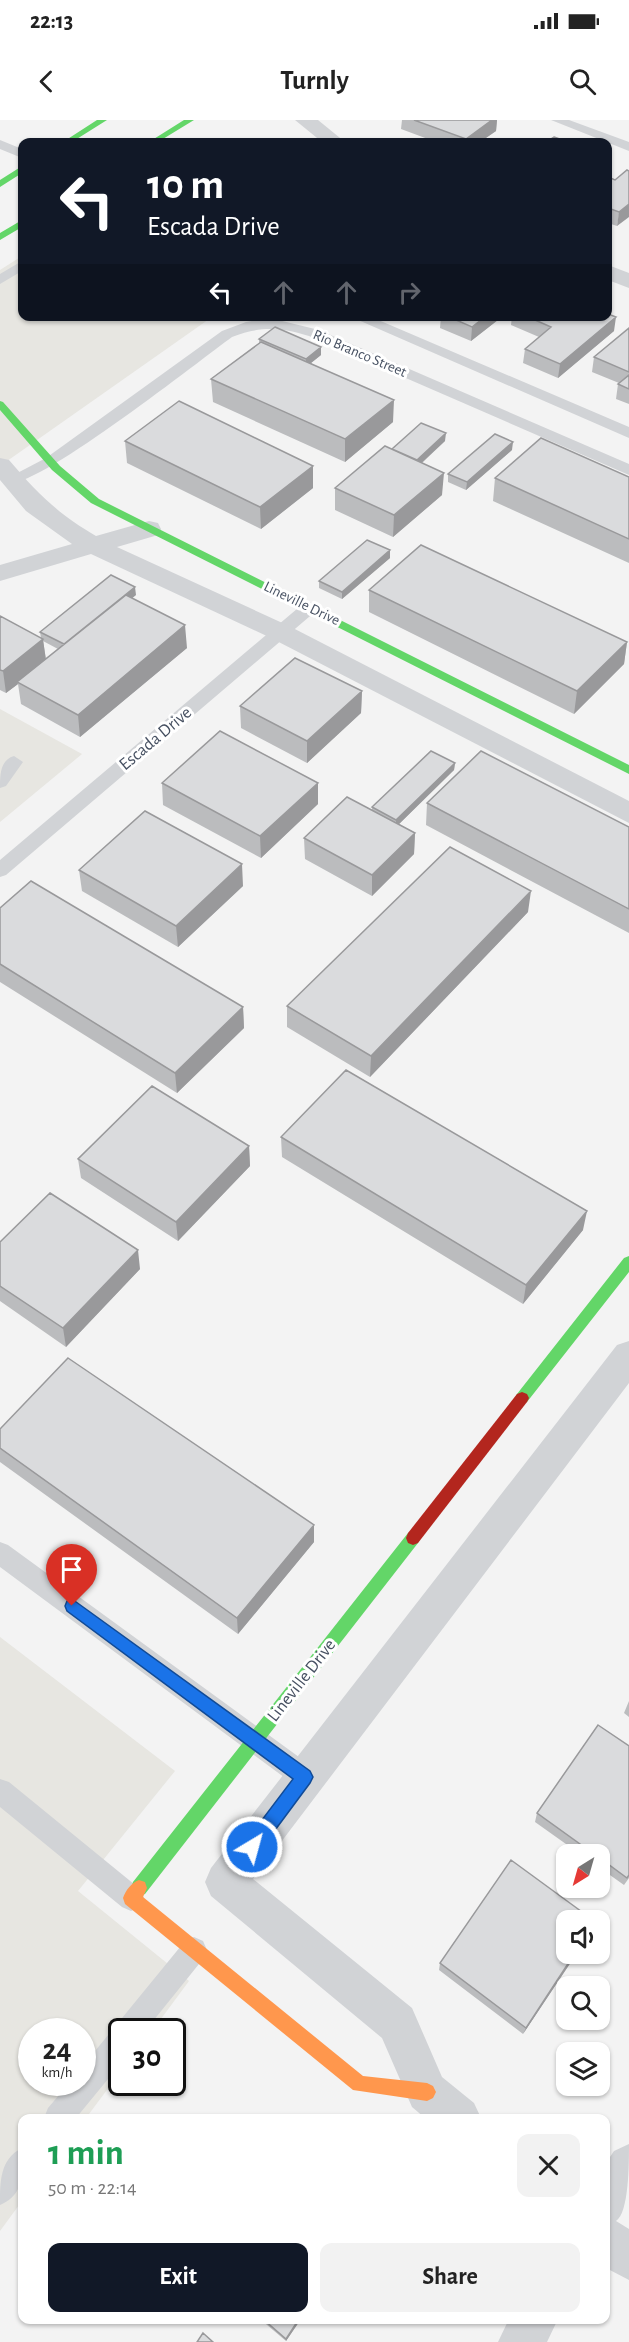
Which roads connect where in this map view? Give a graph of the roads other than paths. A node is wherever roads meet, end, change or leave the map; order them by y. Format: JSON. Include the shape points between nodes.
{"nodes":[{"id":1,"x":103,"y":120,"type":"edge"},
{"id":2,"x":190,"y":120,"type":"edge"},
{"id":3,"x":305,"y":120,"type":"edge"},
{"id":4,"x":557,"y":120,"type":"edge"},
{"id":5,"x":74,"y":138,"type":"edge"},
{"id":6,"x":160,"y":138,"type":"edge"},
{"id":7,"x":330,"y":138,"type":"edge"},
{"id":8,"x":605,"y":138,"type":"edge"},
{"id":9,"x":612,"y":141,"type":"edge"},
{"id":10,"x":0,"y":144,"type":"edge"},
{"id":11,"x":629,"y":147,"type":"edge"},
{"id":12,"x":18,"y":152,"type":"edge"},
{"id":13,"x":18,"y":173,"type":"edge"},
{"id":14,"x":0,"y":184,"type":"edge"},
{"id":15,"x":18,"y":226,"type":"edge"},
{"id":16,"x":0,"y":237,"type":"edge"},
{"id":17,"x":18,"y":269,"type":"edge"},
{"id":18,"x":612,"y":274,"type":"edge"},
{"id":19,"x":0,"y":280,"type":"edge"},
{"id":20,"x":629,"y":281,"type":"edge"},
{"id":21,"x":368,"y":321,"type":"edge"},
{"id":22,"x":0,"y":404,"type":"edge"},
{"id":23,"x":629,"y":434,"type":"edge"},
{"id":24,"x":51,"y":461,"type":"junction"},
{"id":25,"x":629,"y":470,"type":"edge"},
{"id":26,"x":6,"y":472,"type":"edge"},
{"id":27,"x":149,"y":528,"type":"junction"},
{"id":28,"x":94,"y":546,"type":"junction"},
{"id":29,"x":0,"y":573,"type":"edge"},
{"id":30,"x":310,"y":607,"type":"junction"},
{"id":31,"x":280,"y":632,"type":"junction"},
{"id":32,"x":14,"y":762,"type":"dead end"},
{"id":33,"x":629,"y":770,"type":"edge"},
{"id":34,"x":0,"y":782,"type":"edge"},
{"id":35,"x":629,"y":813,"type":"edge"},
{"id":36,"x":0,"y":870,"type":"edge"},
{"id":37,"x":629,"y":1262,"type":"edge"},
{"id":38,"x":629,"y":1356,"type":"edge"},
{"id":39,"x":0,"y":1553,"type":"edge"},
{"id":40,"x":254,"y":1739,"type":"junction"},
{"id":41,"x":305,"y":1777,"type":"junction"},
{"id":42,"x":0,"y":1791,"type":"edge"},
{"id":43,"x":131,"y":1898,"type":"junction"},
{"id":44,"x":194,"y":1950,"type":"junction"},
{"id":45,"x":139,"y":2018,"type":"edge"},
{"id":46,"x":108,"y":2057,"type":"edge"},
{"id":47,"x":443,"y":2105,"type":"edge"},
{"id":48,"x":61,"y":2114,"type":"edge"},
{"id":49,"x":629,"y":2166,"type":"edge"},
{"id":50,"x":18,"y":2167,"type":"edge"},
{"id":51,"x":0,"y":2191,"type":"edge"},
{"id":52,"x":610,"y":2197,"type":"edge"},
{"id":53,"x":610,"y":2243,"type":"edge"},
{"id":54,"x":629,"y":2258,"type":"edge"},
{"id":55,"x":532,"y":2324,"type":"edge"},
{"id":56,"x":521,"y":2342,"type":"edge"}],
"edges":[{"from":1,"to":5,"type":"street"},
{"from":2,"to":6,"type":"street"},
{"from":3,"to":7,"type":"street"},
{"from":4,"to":8,"type":"lane"},
{"from":9,"to":11,"type":"lane"},
{"from":10,"to":12,"type":"lane"},
{"from":13,"to":14,"type":"street"},
{"from":15,"to":16,"type":"street"},
{"from":17,"to":19,"type":"lane"},
{"from":18,"to":20,"type":"street"},
{"from":21,"to":23,"type":"lane"},
{"from":22,"to":24,"type":"street","name":"Lineville Drive"},
{"from":24,"to":25,"type":"lane","name":"Rio Branco Street","via":[[227,334],[255,322],[288,324],[314,333]]},
{"from":24,"to":26,"type":"lane","name":"Rio Branco Street"},
{"from":24,"to":27,"type":"street","name":"Lineville Drive","via":[[82,492]]},
{"from":26,"to":28,"type":"street","via":[[35,506]]},
{"from":27,"to":28,"type":"street"},
{"from":27,"to":30,"type":"street","name":"Lineville Drive"},
{"from":28,"to":29,"type":"street"},
{"from":28,"to":31,"type":"street"},
{"from":30,"to":31,"type":"lane","name":"Escada Drive"},
{"from":30,"to":33,"type":"street","name":"Lineville Drive"},
{"from":31,"to":35,"type":"street"},
{"from":31,"to":36,"type":"lane","name":"Escada Drive"},
{"from":32,"to":34,"type":"lane"},
{"from":37,"to":40,"type":"street","name":"Lineville Drive"},
{"from":38,"to":41,"type":"street"},
{"from":39,"to":40,"type":"lane"},
{"from":40,"to":41,"type":"lane"},
{"from":40,"to":43,"type":"street","name":"Lineville Drive"},
{"from":41,"to":47,"type":"street","via":[[225,1882],[397,2023]]},
{"from":42,"to":43,"type":"lane"},
{"from":43,"to":44,"type":"street"},
{"from":44,"to":45,"type":"lane"},
{"from":44,"to":47,"type":"street","via":[[359,2084]]},
{"from":46,"to":48,"type":"lane"},
{"from":49,"to":52,"type":"street"},
{"from":50,"to":51,"type":"lane"},
{"from":53,"to":54,"type":"street"},
{"from":55,"to":56,"type":"street"}]}
